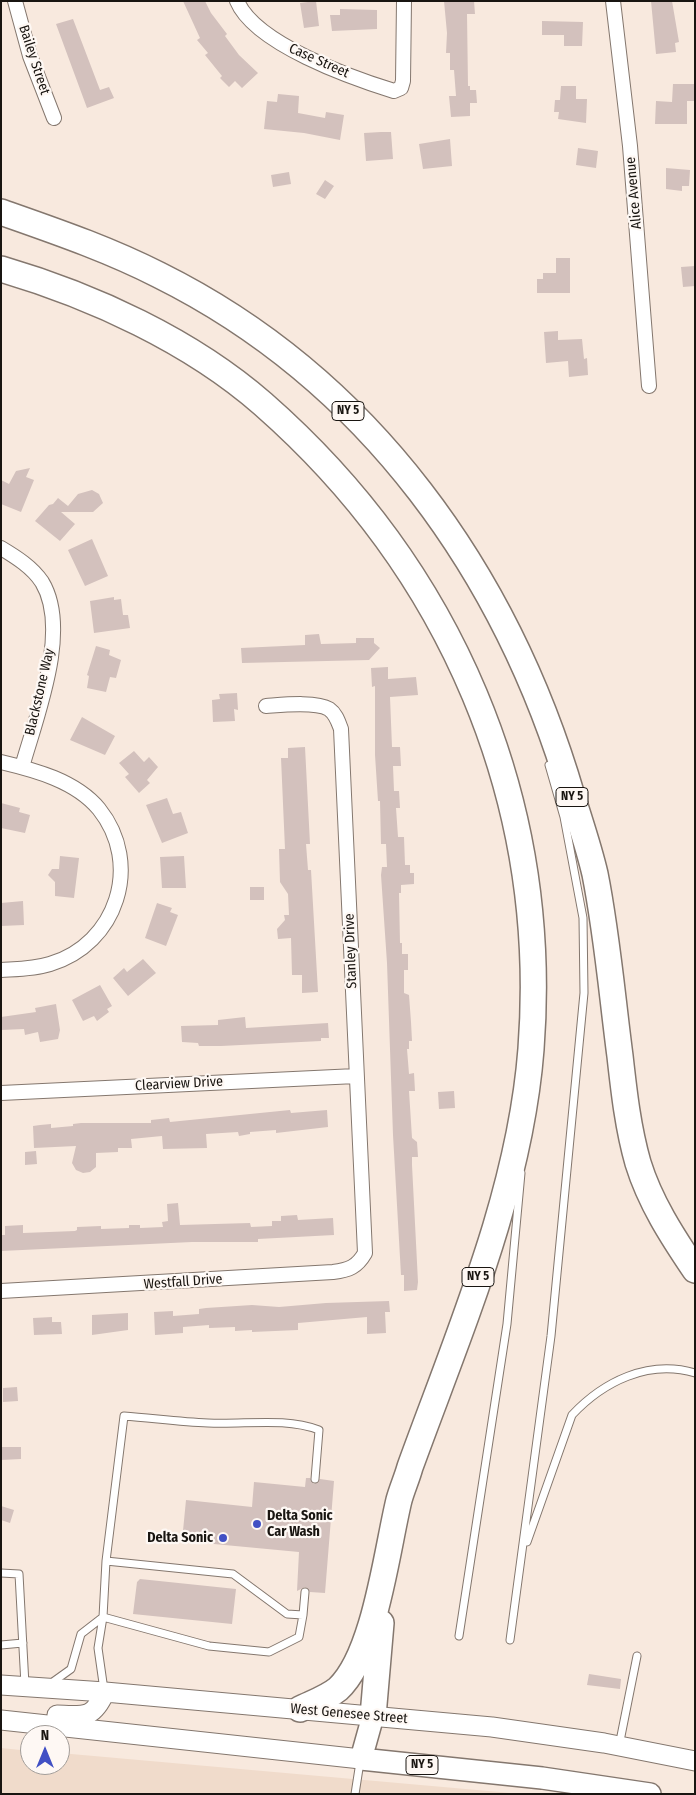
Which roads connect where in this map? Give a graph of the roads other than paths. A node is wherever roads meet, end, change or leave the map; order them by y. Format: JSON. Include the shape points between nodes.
{"nodes":[{"id":1,"x":15,"y":1,"type":"edge"},
{"id":2,"x":237,"y":1,"type":"edge"},
{"id":3,"x":404,"y":1,"type":"edge"},
{"id":4,"x":613,"y":1,"type":"edge"},
{"id":5,"x":54,"y":118,"type":"dead end"},
{"id":6,"x":1,"y":212,"type":"edge"},
{"id":7,"x":1,"y":269,"type":"edge"},
{"id":8,"x":649,"y":386,"type":"dead end"},
{"id":9,"x":1,"y":548,"type":"edge"},
{"id":10,"x":511,"y":637,"type":"junction"},
{"id":11,"x":531,"y":704,"type":"dead end"},
{"id":12,"x":266,"y":706,"type":"dead end"},
{"id":13,"x":547,"y":760,"type":"dead end"},
{"id":14,"x":1,"y":762,"type":"edge"},
{"id":15,"x":22,"y":767,"type":"junction"},
{"id":16,"x":1,"y":970,"type":"edge"},
{"id":17,"x":531,"y":1050,"type":"junction"},
{"id":18,"x":356,"y":1076,"type":"junction"},
{"id":19,"x":1,"y":1093,"type":"edge"},
{"id":20,"x":523,"y":1158,"type":"dead end"},
{"id":21,"x":522,"y":1168,"type":"dead end"},
{"id":22,"x":360,"y":1261,"type":"joint"},
{"id":23,"x":695,"y":1270,"type":"edge"},
{"id":24,"x":1,"y":1291,"type":"edge"},
{"id":25,"x":695,"y":1373,"type":"edge"},
{"id":26,"x":315,"y":1479,"type":"dead end"},
{"id":27,"x":522,"y":1556,"type":"junction"},
{"id":28,"x":106,"y":1561,"type":"junction"},
{"id":29,"x":1,"y":1573,"type":"edge"},
{"id":30,"x":384,"y":1575,"type":"junction"},
{"id":31,"x":305,"y":1592,"type":"dead end"},
{"id":32,"x":303,"y":1615,"type":"junction"},
{"id":33,"x":103,"y":1617,"type":"junction"},
{"id":34,"x":459,"y":1636,"type":"dead end"},
{"id":35,"x":510,"y":1640,"type":"dead end"},
{"id":36,"x":23,"y":1643,"type":"junction"},
{"id":37,"x":1,"y":1645,"type":"edge"},
{"id":38,"x":637,"y":1656,"type":"dead end"},
{"id":39,"x":1,"y":1685,"type":"edge"},
{"id":40,"x":25,"y":1685,"type":"junction"},
{"id":41,"x":46,"y":1687,"type":"junction"},
{"id":42,"x":105,"y":1692,"type":"junction"},
{"id":43,"x":300,"y":1709,"type":"junction"},
{"id":44,"x":1,"y":1715,"type":"edge"},
{"id":45,"x":373,"y":1716,"type":"junction"},
{"id":46,"x":1,"y":1720,"type":"edge"},
{"id":47,"x":619,"y":1746,"type":"junction"},
{"id":48,"x":361,"y":1759,"type":"junction"},
{"id":49,"x":695,"y":1760,"type":"edge"},
{"id":50,"x":355,"y":1794,"type":"edge"},
{"id":51,"x":650,"y":1794,"type":"edge"}],
"edges":[{"from":1,"to":5,"type":"street","name":"Bailey Street","via":[[30,56]]},
{"from":2,"to":3,"type":"street","name":"Case Street","via":[[251,22],[287,48],[394,91],[401,88],[403,81]]},
{"from":4,"to":8,"type":"street","name":"Alice Avenue","via":[[630,146]]},
{"from":6,"to":10,"type":"highway","number":"NY 5","via":[[94,245],[161,276],[222,311],[276,348],[327,390],[411,478],[453,535]]},
{"from":7,"to":17,"type":"highway","number":"NY 5","via":[[47,283],[155,331],[262,403],[332,470],[379,527],[418,582],[453,643],[487,722],[516,818],[533,970]]},
{"from":9,"to":15,"type":"street","name":"Blackstone Way","via":[[28,566],[42,582],[53,632],[42,696]]},
{"from":10,"to":11,"type":"lane"},
{"from":10,"to":23,"type":"highway","number":"NY 5","via":[[559,751],[594,872],[629,1128],[639,1165],[656,1210]]},
{"from":12,"to":18,"type":"street","name":"Stanley Drive","via":[[328,708],[336,716],[341,729]]},
{"from":13,"to":27,"type":"lane","via":[[564,817],[583,918],[584,993],[551,1336]]},
{"from":14,"to":15,"type":"street"},
{"from":15,"to":16,"type":"street","via":[[68,785],[98,808],[113,830],[120,852],[120,886],[109,919],[98,936],[82,948],[52,964]]},
{"from":17,"to":20,"type":"lane"},
{"from":17,"to":30,"type":"highway","number":"NY 5","via":[[521,1129],[503,1206],[400,1497]]},
{"from":18,"to":19,"type":"street","name":"Clearview Drive"},
{"from":18,"to":22,"type":"street","name":"Stanley Drive","via":[[365,1225],[365,1253]]},
{"from":21,"to":34,"type":"lane","via":[[507,1324]]},
{"from":22,"to":24,"type":"street","name":"Westfall Drive","via":[[348,1270],[334,1272]]},
{"from":25,"to":27,"type":"lane","via":[[658,1368],[633,1374],[607,1385],[587,1399],[572,1415]]},
{"from":26,"to":28,"type":"lane","via":[[319,1430],[305,1425],[284,1422],[209,1423],[124,1416]]},
{"from":27,"to":35,"type":"lane"},
{"from":28,"to":32,"type":"lane","via":[[233,1574],[287,1614]]},
{"from":28,"to":33,"type":"lane"},
{"from":29,"to":36,"type":"lane","via":[[19,1574]]},
{"from":30,"to":43,"type":"highway","via":[[353,1672],[336,1691]]},
{"from":30,"to":45,"type":"highway","number":"NY 5"},
{"from":31,"to":32,"type":"lane"},
{"from":32,"to":33,"type":"lane","via":[[299,1637],[269,1652],[209,1646]]},
{"from":33,"to":41,"type":"lane","via":[[80,1634],[71,1669]]},
{"from":33,"to":42,"type":"lane","via":[[98,1648]]},
{"from":36,"to":37,"type":"lane"},
{"from":36,"to":40,"type":"lane"},
{"from":38,"to":47,"type":"lane"},
{"from":39,"to":40,"type":"main road","name":"West Genesee Street"},
{"from":40,"to":41,"type":"main road","name":"West Genesee Street"},
{"from":41,"to":42,"type":"main road","name":"West Genesee Street"},
{"from":42,"to":43,"type":"main road","name":"West Genesee Street"},
{"from":42,"to":44,"type":"main road","via":[[98,1708],[86,1715]]},
{"from":43,"to":45,"type":"main road","name":"West Genesee Street"},
{"from":45,"to":47,"type":"main road","name":"West Genesee Street","via":[[492,1727]]},
{"from":45,"to":48,"type":"main road","number":"NY 5"},
{"from":46,"to":48,"type":"main road"},
{"from":47,"to":49,"type":"main road","name":"West Genesee Street"},
{"from":48,"to":50,"type":"lane"},
{"from":48,"to":51,"type":"main road","number":"NY 5","via":[[542,1778]]}]}
